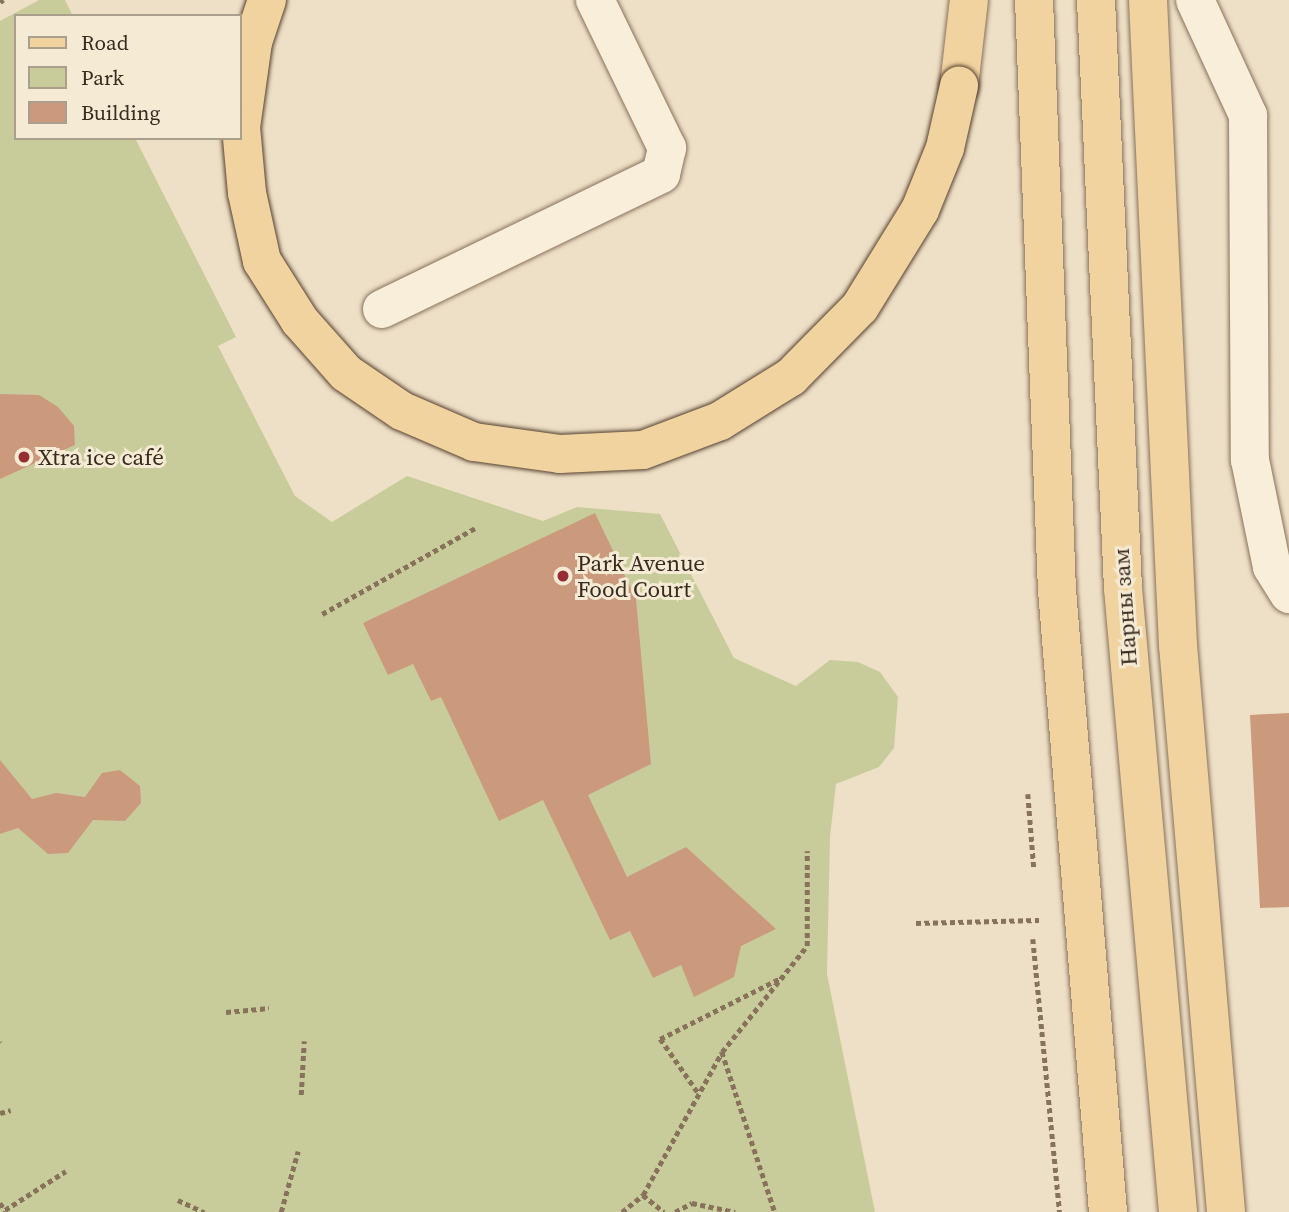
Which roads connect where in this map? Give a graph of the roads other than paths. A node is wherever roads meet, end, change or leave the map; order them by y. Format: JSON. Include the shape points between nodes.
{"nodes":[{"id":1,"x":267,"y":0,"type":"edge"},
{"id":2,"x":595,"y":0,"type":"edge"},
{"id":3,"x":970,"y":0,"type":"edge"},
{"id":4,"x":1034,"y":0,"type":"edge"},
{"id":5,"x":1096,"y":0,"type":"edge"},
{"id":6,"x":1148,"y":0,"type":"edge"},
{"id":7,"x":1195,"y":0,"type":"edge"},
{"id":8,"x":242,"y":120,"type":"edge"},
{"id":9,"x":242,"y":138,"type":"edge"},
{"id":10,"x":382,"y":309,"type":"dead end"},
{"id":11,"x":1289,"y":594,"type":"edge"},
{"id":12,"x":1108,"y":1212,"type":"edge"},
{"id":13,"x":1178,"y":1212,"type":"edge"},
{"id":14,"x":1226,"y":1212,"type":"edge"}],
"edges":[{"from":1,"to":8,"type":"main road","bridge":true,"via":[[253,43]]},
{"from":2,"to":10,"type":"lane","via":[[667,148],[661,174]]},
{"from":3,"to":9,"type":"main road","bridge":true,"via":[[945,148],[914,220],[860,307],[791,377],[720,421],[643,450],[560,454],[474,443],[402,411],[346,373],[300,321],[262,261],[247,193]]},
{"from":4,"to":12,"type":"main road","via":[[1057,590]]},
{"from":5,"to":13,"type":"main road","name":"Нарны зам","via":[[1123,588]]},
{"from":6,"to":14,"type":"main road","via":[[1178,645]]},
{"from":7,"to":11,"type":"lane","via":[[1248,115],[1250,460],[1272,567]]}]}
